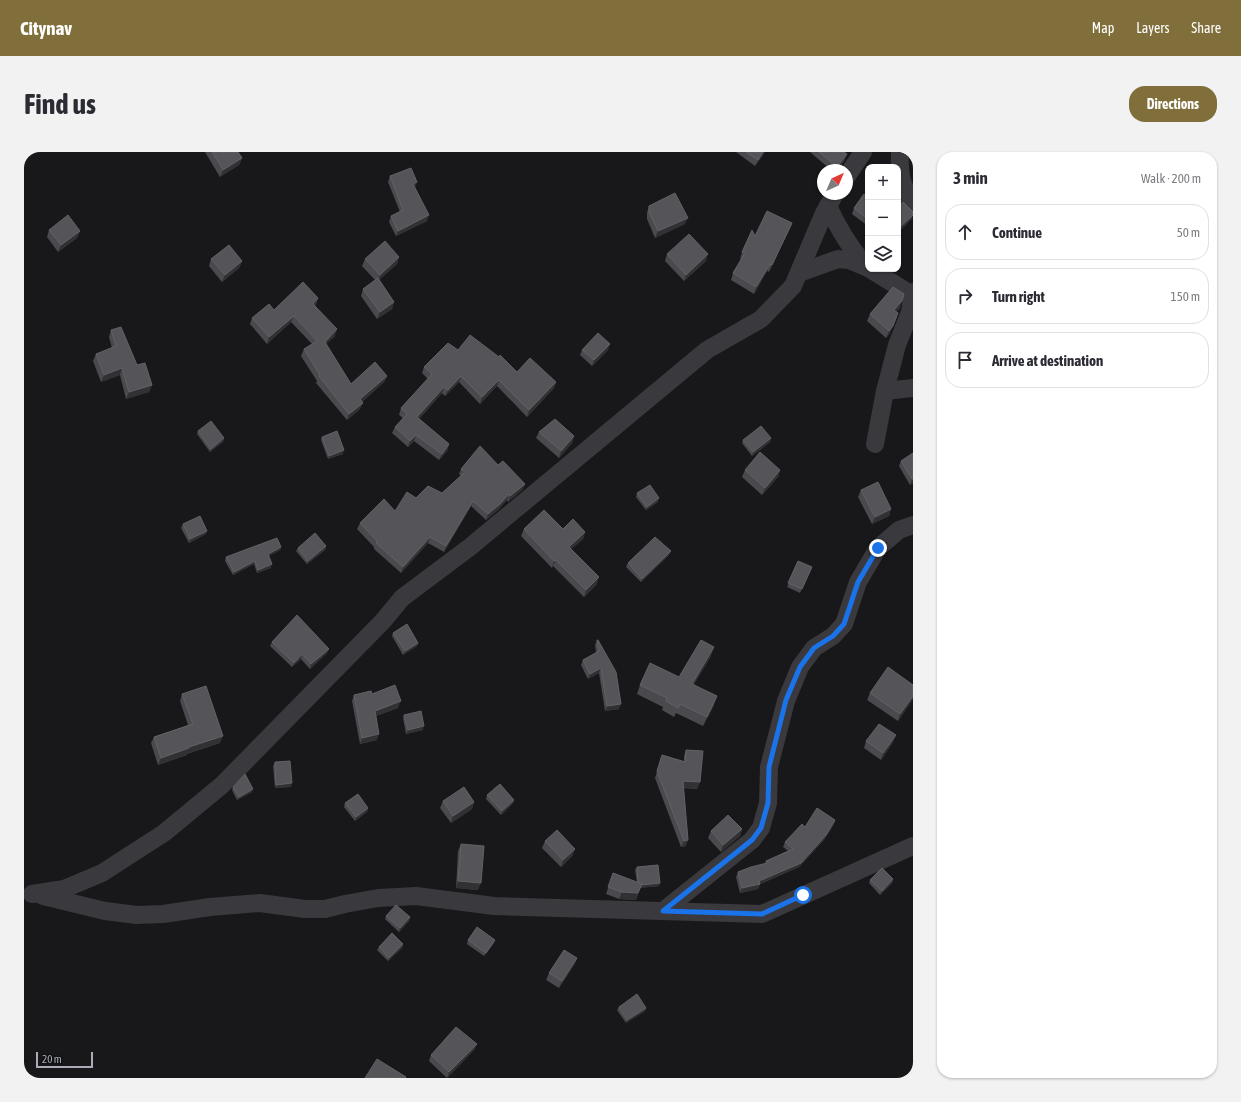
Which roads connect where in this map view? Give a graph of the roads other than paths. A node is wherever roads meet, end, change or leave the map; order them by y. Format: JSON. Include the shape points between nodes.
{"nodes":[{"id":1,"x":863,"y":152,"type":"edge"},
{"id":2,"x":900,"y":152,"type":"edge"},
{"id":3,"x":853,"y":167,"type":"edge"},
{"id":4,"x":832,"y":200,"type":"edge"},
{"id":5,"x":913,"y":204,"type":"edge"},
{"id":6,"x":865,"y":264,"type":"edge"},
{"id":7,"x":865,"y":267,"type":"edge"},
{"id":8,"x":875,"y":272,"type":"edge"},
{"id":9,"x":799,"y":273,"type":"junction"},
{"id":10,"x":912,"y":294,"type":"edge"},
{"id":11,"x":913,"y":388,"type":"edge"},
{"id":12,"x":886,"y":390,"type":"junction"},
{"id":13,"x":875,"y":444,"type":"dead end"},
{"id":14,"x":913,"y":525,"type":"edge"},
{"id":15,"x":913,"y":846,"type":"edge"},
{"id":16,"x":28,"y":894,"type":"edge"},
{"id":17,"x":663,"y":911,"type":"junction"}],
"edges":[{"from":1,"to":3,"type":"street"},
{"from":2,"to":5,"type":"street","via":[[899,168],[903,189]]},
{"from":4,"to":6,"type":"street","via":[[838,227]]},
{"from":4,"to":9,"type":"street"},
{"from":7,"to":9,"type":"street","via":[[849,260],[838,259]]},
{"from":8,"to":10,"type":"street"},
{"from":9,"to":16,"type":"street","via":[[793,286],[761,319],[707,350],[470,547],[402,598],[383,621],[222,785],[164,833],[102,873],[64,889]]},
{"from":10,"to":12,"type":"street","via":[[910,312],[897,345]]},
{"from":11,"to":12,"type":"street"},
{"from":12,"to":13,"type":"street"},
{"from":14,"to":17,"type":"street","via":[[899,530],[878,548],[858,582],[844,624],[833,636],[814,648],[800,667],[786,700],[769,767],[768,803],[761,828],[752,840]]},
{"from":15,"to":17,"type":"street","via":[[762,914]]},
{"from":16,"to":17,"type":"street","via":[[137,915],[260,903],[325,910],[378,898],[416,896],[494,906]]}]}
